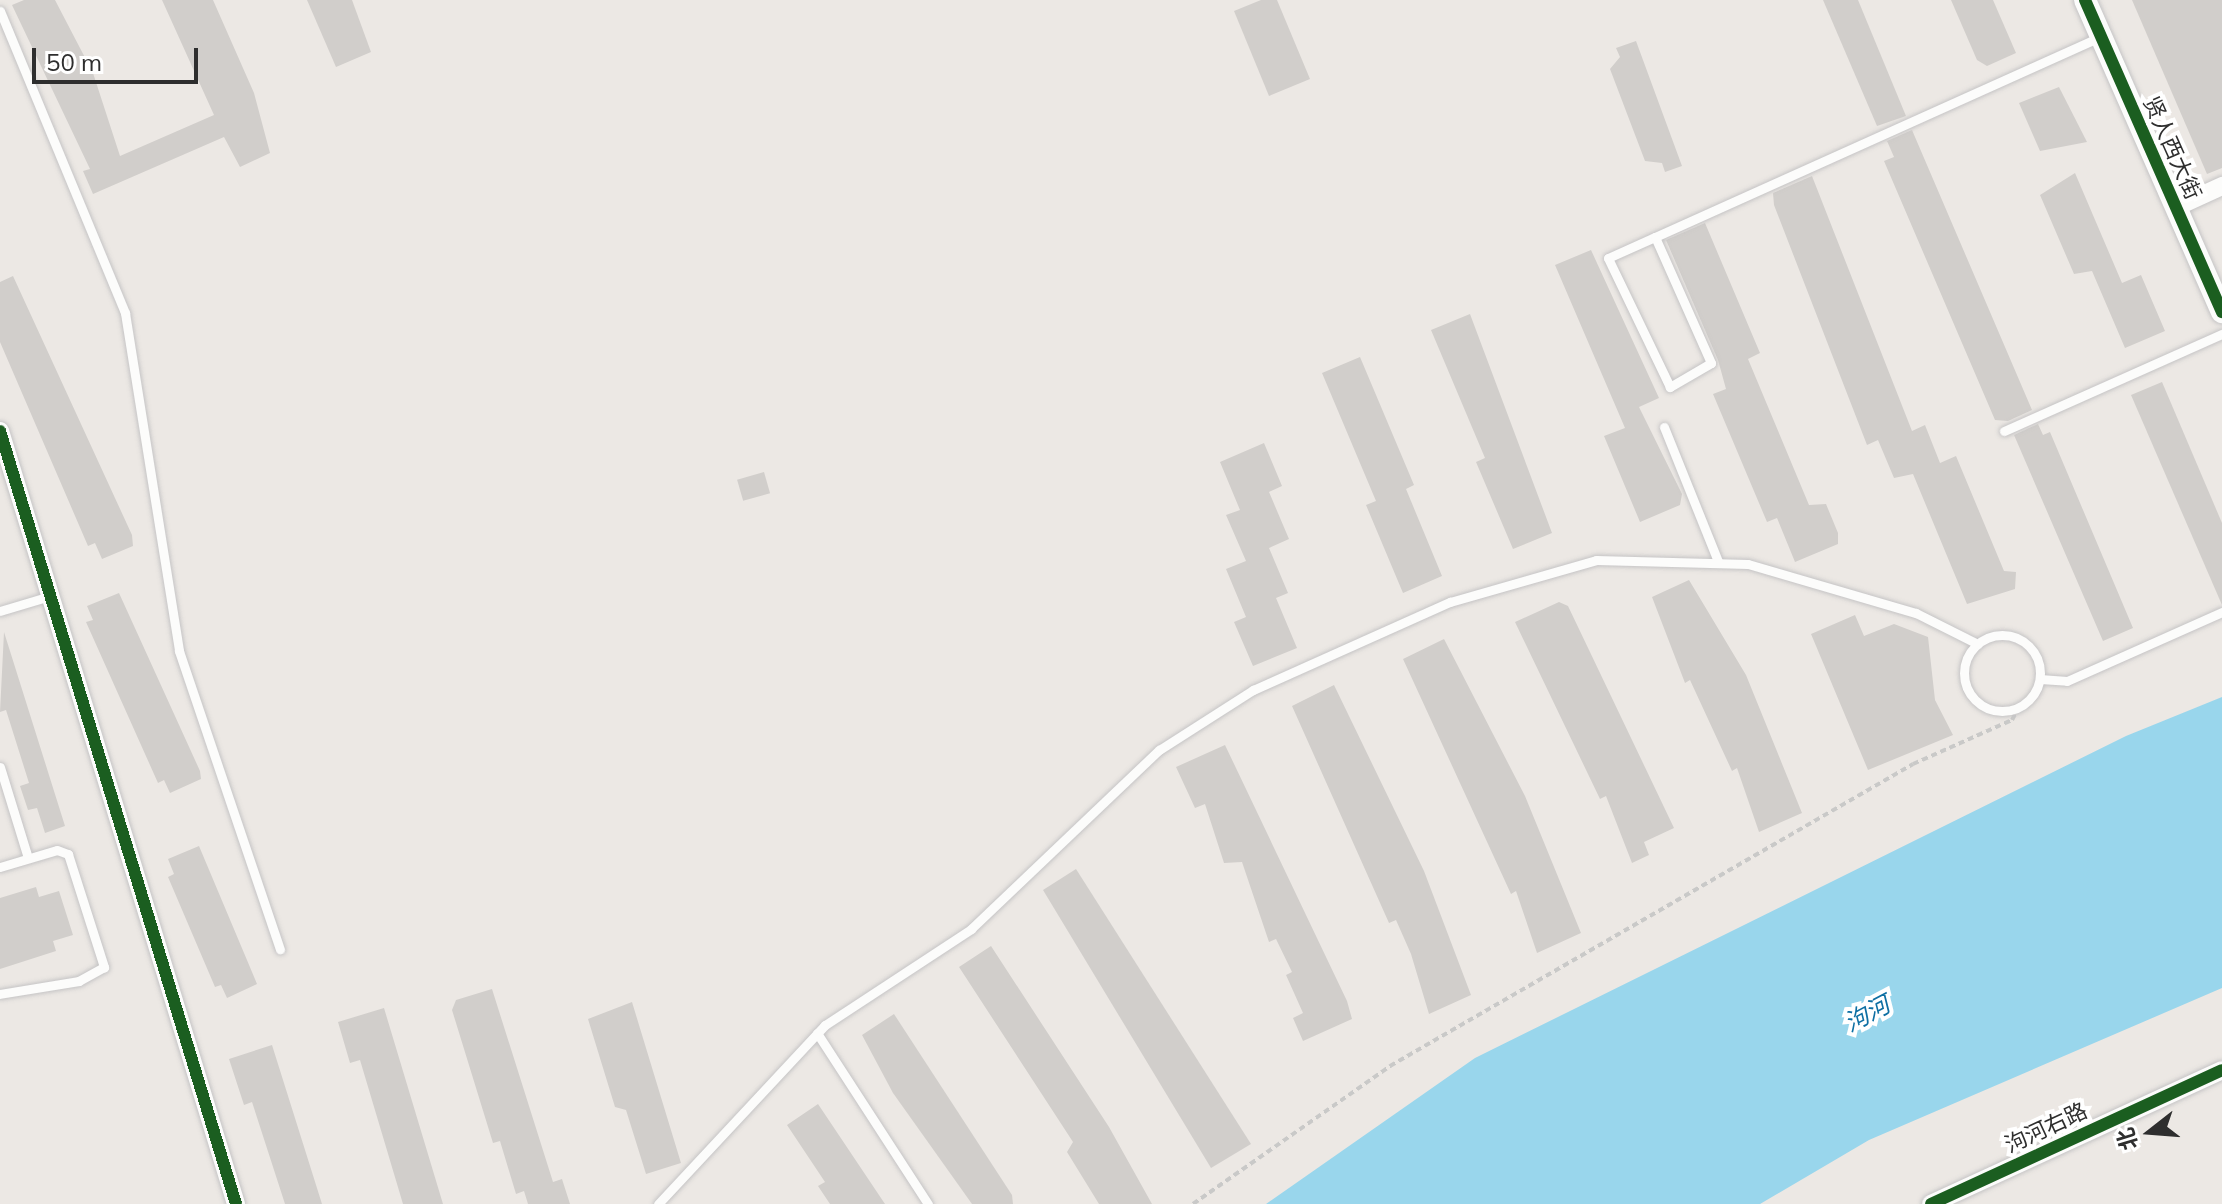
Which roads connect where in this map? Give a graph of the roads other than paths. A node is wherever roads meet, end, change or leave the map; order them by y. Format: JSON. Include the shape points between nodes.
{"nodes":[{"id":1,"x":2085,"y":0,"type":"edge"},
{"id":2,"x":0,"y":11,"type":"edge"},
{"id":3,"x":2101,"y":37,"type":"junction"},
{"id":4,"x":2222,"y":186,"type":"edge"},
{"id":5,"x":2176,"y":207,"type":"junction"},
{"id":6,"x":1655,"y":237,"type":"junction"},
{"id":7,"x":2222,"y":312,"type":"edge"},
{"id":8,"x":2222,"y":334,"type":"edge"},
{"id":9,"x":1664,"y":427,"type":"dead end"},
{"id":10,"x":0,"y":431,"type":"edge"},
{"id":11,"x":2004,"y":431,"type":"dead end"},
{"id":12,"x":1718,"y":561,"type":"junction"},
{"id":13,"x":50,"y":596,"type":"junction"},
{"id":14,"x":0,"y":611,"type":"edge"},
{"id":15,"x":2222,"y":612,"type":"edge"},
{"id":16,"x":1978,"y":644,"type":"junction"},
{"id":17,"x":2040,"y":679,"type":"junction"},
{"id":18,"x":0,"y":767,"type":"edge"},
{"id":19,"x":28,"y":858,"type":"junction"},
{"id":20,"x":0,"y":867,"type":"edge"},
{"id":21,"x":280,"y":949,"type":"dead end"},
{"id":22,"x":0,"y":994,"type":"edge"},
{"id":23,"x":817,"y":1033,"type":"junction"},
{"id":24,"x":2222,"y":1070,"type":"edge"},
{"id":25,"x":236,"y":1204,"type":"edge"},
{"id":26,"x":658,"y":1204,"type":"edge"},
{"id":27,"x":928,"y":1204,"type":"edge"},
{"id":28,"x":1931,"y":1204,"type":"edge"}],
"edges":[{"from":1,"to":3,"type":"street","name":"贤人西大街"},
{"from":2,"to":21,"type":"lane","via":[[125,313],[179,651]]},
{"from":3,"to":5,"type":"street","name":"贤人西大街"},
{"from":3,"to":6,"type":"lane"},
{"from":4,"to":5,"type":"street"},
{"from":5,"to":7,"type":"street","name":"贤人西大街"},
{"from":6,"to":6,"type":"lane","via":[[1711,363],[1670,387],[1608,258]]},
{"from":8,"to":11,"type":"lane"},
{"from":9,"to":12,"type":"lane"},
{"from":10,"to":13,"type":"street"},
{"from":12,"to":16,"type":"lane","via":[[1916,613]]},
{"from":12,"to":23,"type":"lane","via":[[1621,557],[1563,568],[1450,602],[1253,690],[1159,750],[971,929]]},
{"from":13,"to":14,"type":"lane"},
{"from":13,"to":25,"type":"street"},
{"from":15,"to":17,"type":"lane","via":[[2067,681]]},
{"from":16,"to":17,"type":"lane","via":[[1996,635],[2019,639],[2036,656]]},
{"from":16,"to":17,"type":"lane","via":[[1965,665],[1971,694],[1995,710],[2019,707]]},
{"from":18,"to":19,"type":"lane"},
{"from":19,"to":20,"type":"lane"},
{"from":19,"to":22,"type":"lane","via":[[68,854],[104,967],[79,981]]},
{"from":23,"to":26,"type":"lane"},
{"from":23,"to":27,"type":"lane"},
{"from":24,"to":28,"type":"street","name":"泃河右路"}]}
